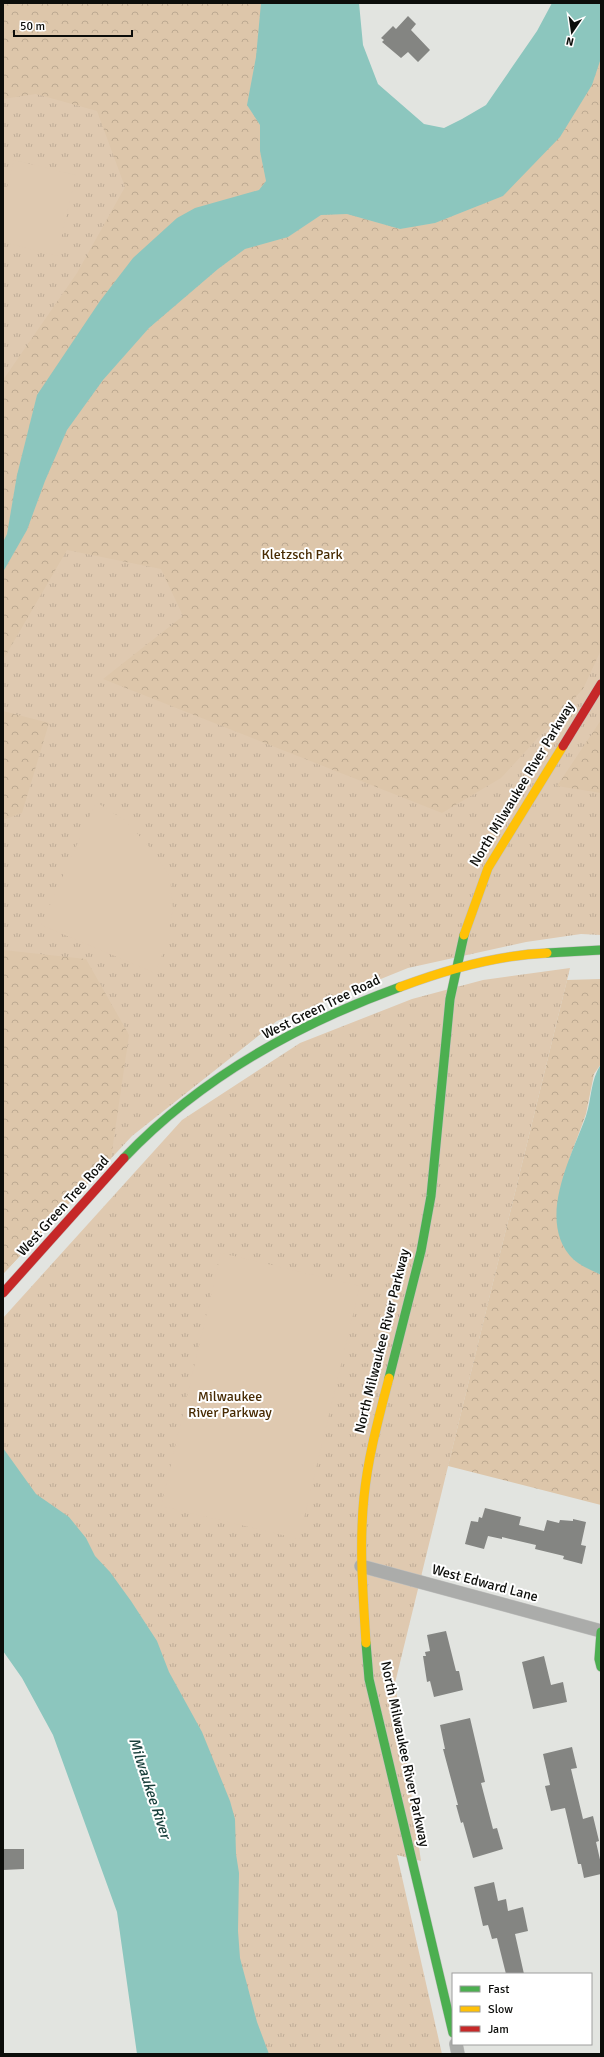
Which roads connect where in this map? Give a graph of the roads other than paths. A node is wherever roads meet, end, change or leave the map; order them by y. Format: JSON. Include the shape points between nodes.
{"nodes":[{"id":1,"x":601,"y":684,"type":"edge"},
{"id":2,"x":601,"y":950,"type":"edge"},
{"id":3,"x":454,"y":971,"type":"junction"},
{"id":4,"x":3,"y":1293,"type":"edge"},
{"id":5,"x":361,"y":1566,"type":"junction"},
{"id":6,"x":601,"y":1632,"type":"edge"},
{"id":7,"x":601,"y":1667,"type":"edge"},
{"id":8,"x":452,"y":2029,"type":"edge"}],
"edges":[{"from":1,"to":3,"type":"street","name":"North Milwaukee River Parkway","via":[[488,868],[461,942]]},
{"from":2,"to":3,"type":"street","name":"West Green Tree Road","via":[[505,959]]},
{"from":3,"to":4,"type":"street","name":"West Green Tree Road","via":[[395,987],[308,1025],[250,1057],[205,1087],[152,1130]]},
{"from":3,"to":5,"type":"street","name":"North Milwaukee River Parkway","via":[[431,1196],[370,1454],[364,1497]]},
{"from":5,"to":6,"type":"street","name":"West Edward Lane"},
{"from":5,"to":8,"type":"street","name":"North Milwaukee River Parkway","via":[[369,1679]]},
{"from":6,"to":7,"type":"street"}]}
